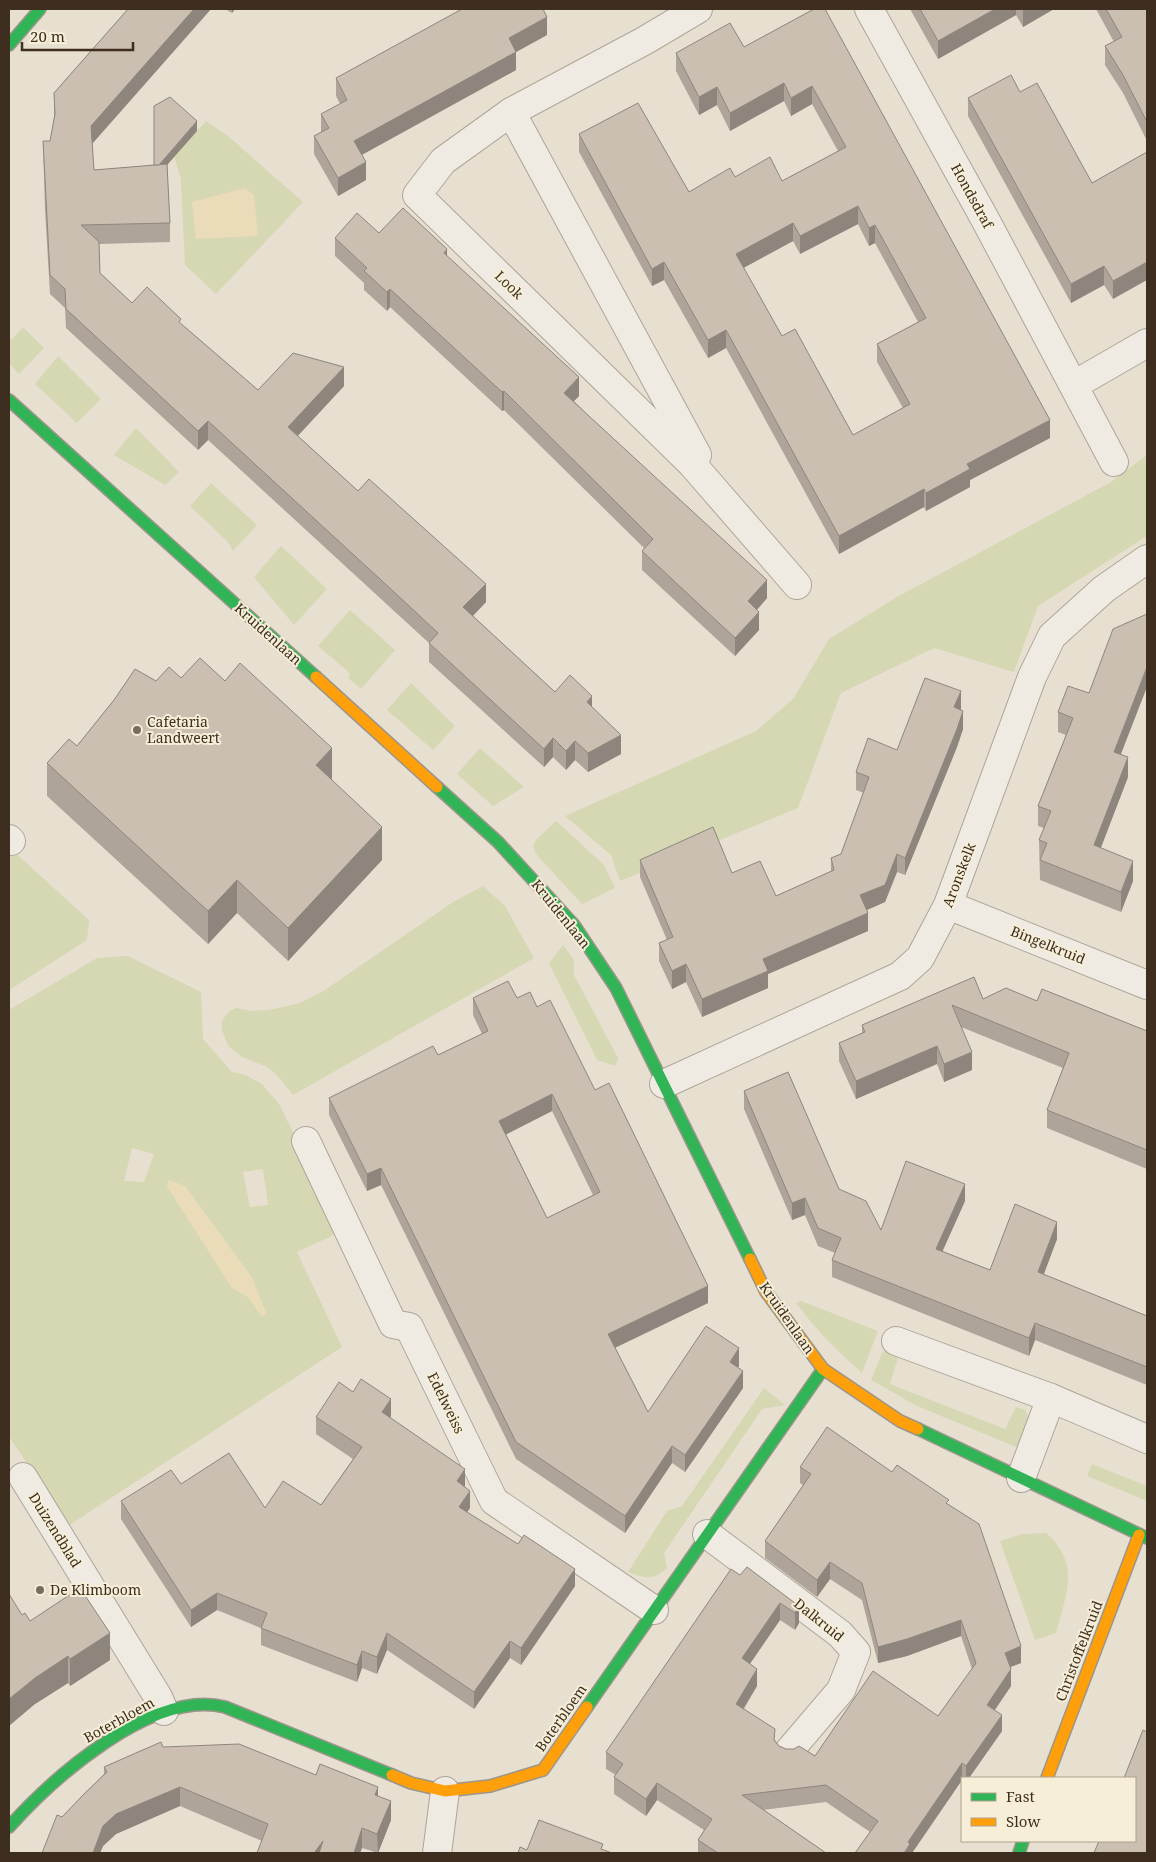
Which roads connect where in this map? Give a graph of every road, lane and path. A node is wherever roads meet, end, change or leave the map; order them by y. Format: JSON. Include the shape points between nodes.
{"nodes":[{"id":1,"x":40,"y":9,"type":"edge"},
{"id":2,"x":698,"y":9,"type":"edge"},
{"id":3,"x":869,"y":9,"type":"edge"},
{"id":4,"x":9,"y":45,"type":"edge"},
{"id":5,"x":511,"y":112,"type":"junction"},
{"id":6,"x":1147,"y":343,"type":"edge"},
{"id":7,"x":1074,"y":385,"type":"junction"},
{"id":8,"x":9,"y":400,"type":"edge"},
{"id":9,"x":1114,"y":462,"type":"dead end"},
{"id":10,"x":692,"y":464,"type":"junction"},
{"id":11,"x":1147,"y":559,"type":"edge"},
{"id":12,"x":797,"y":584,"type":"dead end"},
{"id":13,"x":948,"y":905,"type":"junction"},
{"id":14,"x":1147,"y":985,"type":"edge"},
{"id":15,"x":664,"y":1084,"type":"junction"},
{"id":16,"x":306,"y":1141,"type":"dead end"},
{"id":17,"x":896,"y":1341,"type":"dead end"},
{"id":18,"x":823,"y":1368,"type":"junction"},
{"id":19,"x":1051,"y":1398,"type":"junction"},
{"id":20,"x":1147,"y":1439,"type":"edge"},
{"id":21,"x":23,"y":1477,"type":"dead end"},
{"id":22,"x":1021,"y":1478,"type":"junction"},
{"id":23,"x":707,"y":1534,"type":"junction"},
{"id":24,"x":1143,"y":1536,"type":"edge"},
{"id":25,"x":654,"y":1610,"type":"junction"},
{"id":26,"x":164,"y":1711,"type":"junction"},
{"id":27,"x":789,"y":1751,"type":"edge"},
{"id":28,"x":1047,"y":1777,"type":"edge"},
{"id":29,"x":445,"y":1791,"type":"junction"},
{"id":30,"x":9,"y":1827,"type":"edge"},
{"id":31,"x":438,"y":1853,"type":"edge"}],
"edges":[{"from":1,"to":4,"type":"street"},
{"from":2,"to":5,"type":"street","name":"Look"},
{"from":3,"to":7,"type":"street","name":"Hondsdraf"},
{"from":5,"to":10,"type":"street","via":[[697,455]]},
{"from":5,"to":10,"type":"street","name":"Look","via":[[443,161],[417,195]]},
{"from":6,"to":7,"type":"street"},
{"from":7,"to":9,"type":"street","name":"Hondsdraf"},
{"from":8,"to":15,"type":"street","name":"Kruidenlaan","via":[[511,855],[574,926],[590,949],[616,988]]},
{"from":10,"to":12,"type":"street","name":"Look"},
{"from":11,"to":13,"type":"street","name":"Aronskelk","via":[[1104,588],[1052,636],[1032,677]]},
{"from":13,"to":14,"type":"street","name":"Bingelkruid"},
{"from":13,"to":15,"type":"street","name":"Aronskelk","via":[[920,958],[900,976]]},
{"from":15,"to":18,"type":"street","name":"Kruidenlaan","via":[[766,1292]]},
{"from":16,"to":25,"type":"street","name":"Edelweiss","via":[[394,1324],[409,1327],[494,1501]]},
{"from":17,"to":19,"type":"street"},
{"from":18,"to":22,"type":"street","name":"Kruidenlaan","via":[[900,1421]]},
{"from":18,"to":23,"type":"street","name":"Boterbloem"},
{"from":19,"to":20,"type":"street"},
{"from":19,"to":22,"type":"street"},
{"from":21,"to":26,"type":"street","name":"Duizendblad"},
{"from":22,"to":24,"type":"street","name":"Kruidenlaan"},
{"from":23,"to":25,"type":"street","name":"Boterbloem"},
{"from":23,"to":27,"type":"street","name":"Dalkruid","via":[[840,1634],[856,1652],[841,1690]]},
{"from":24,"to":28,"type":"street","name":"Christoffelkruid"},
{"from":25,"to":29,"type":"street","name":"Boterbloem","via":[[543,1770],[490,1786]]},
{"from":26,"to":29,"type":"street","name":"Boterbloem","via":[[215,1705],[411,1783]]},
{"from":26,"to":30,"type":"street","name":"Boterbloem","via":[[84,1757],[32,1800]]},
{"from":29,"to":31,"type":"street"}]}
